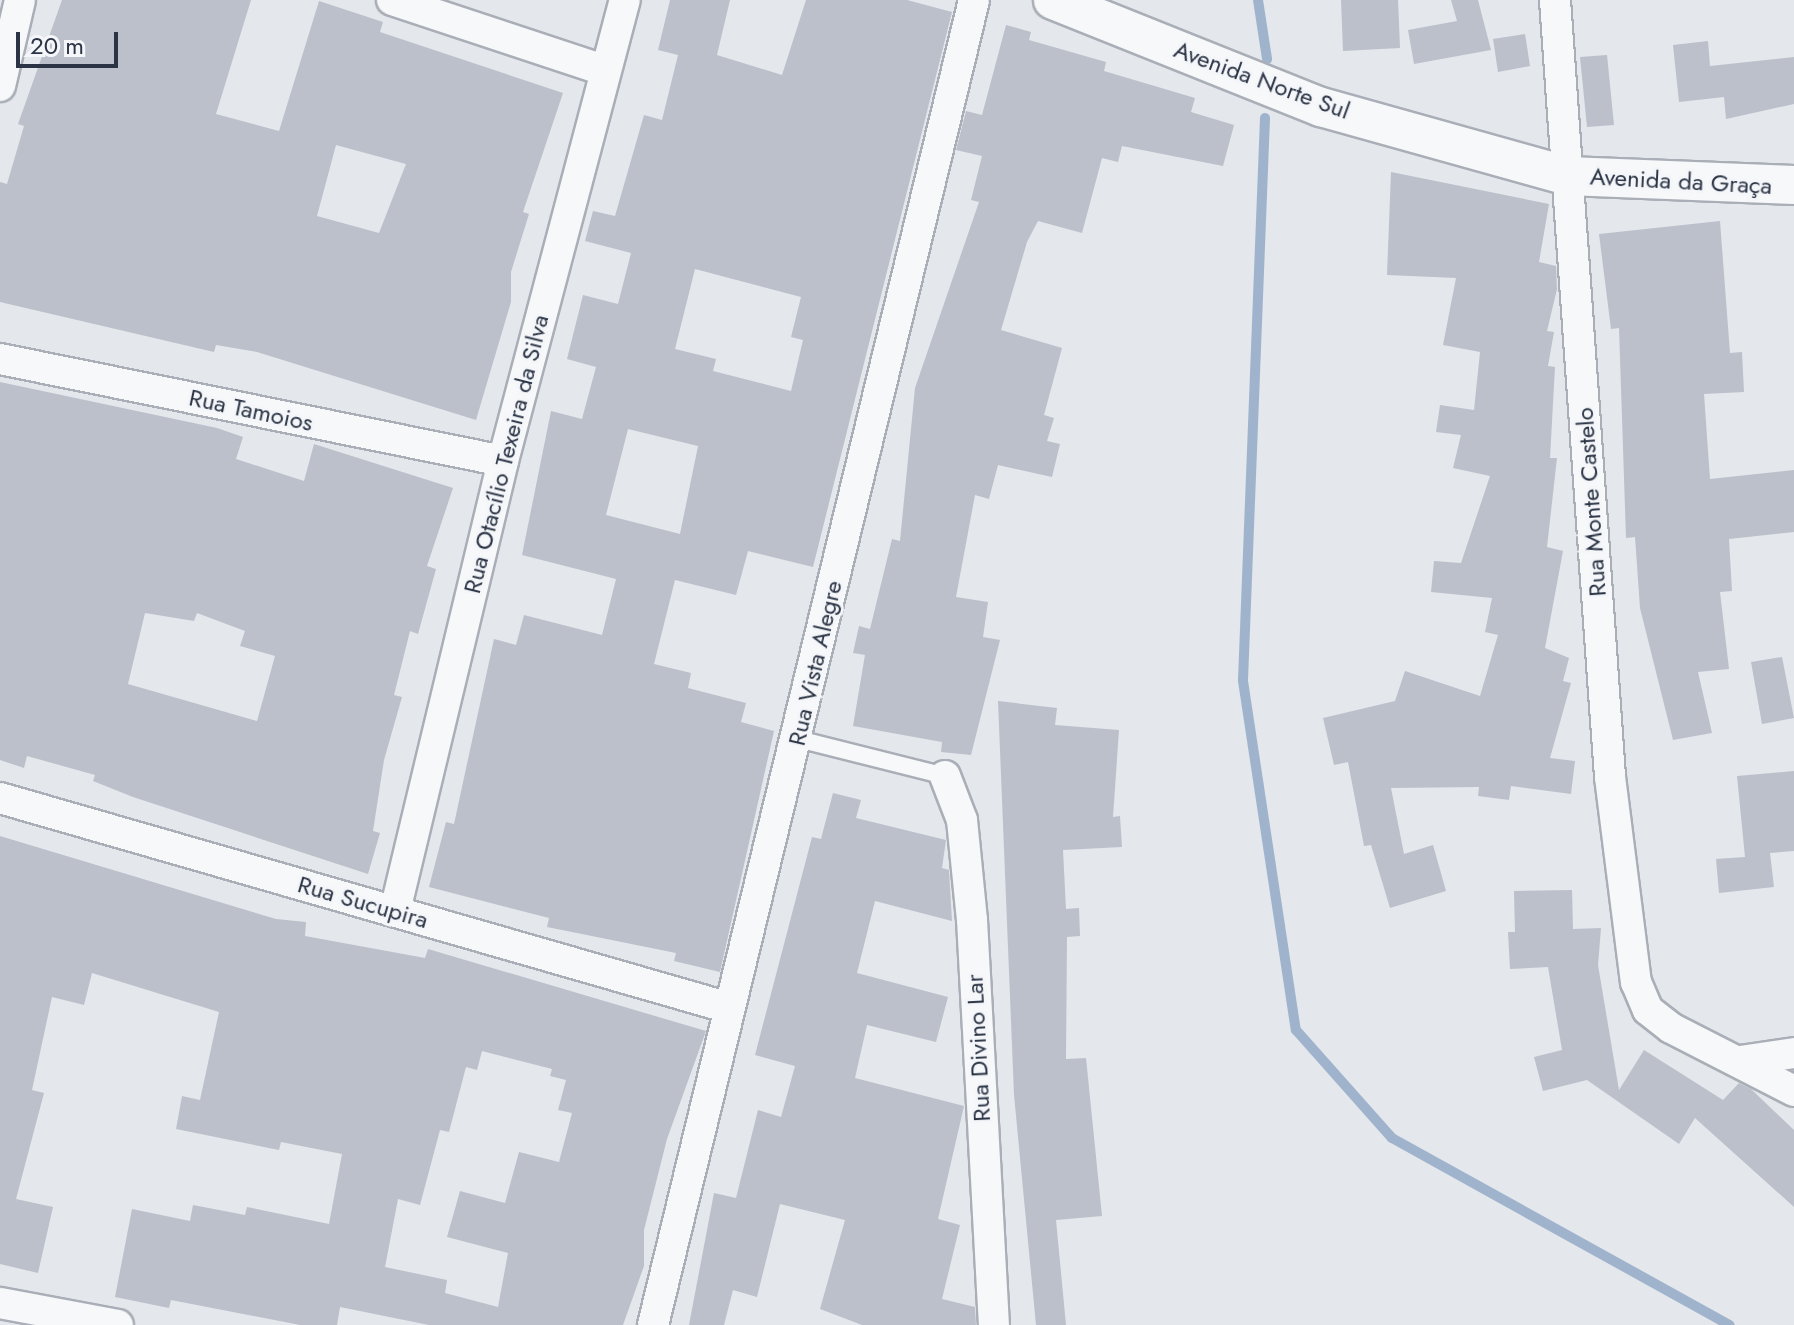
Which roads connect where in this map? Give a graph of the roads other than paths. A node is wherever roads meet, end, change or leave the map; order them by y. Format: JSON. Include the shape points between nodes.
{"nodes":[{"id":1,"x":20,"y":0,"type":"edge"},
{"id":2,"x":392,"y":0,"type":"edge"},
{"id":3,"x":625,"y":0,"type":"edge"},
{"id":4,"x":974,"y":0,"type":"edge"},
{"id":5,"x":1053,"y":0,"type":"edge"},
{"id":6,"x":1555,"y":0,"type":"edge"},
{"id":7,"x":604,"y":70,"type":"junction"},
{"id":8,"x":0,"y":86,"type":"edge"},
{"id":9,"x":1568,"y":176,"type":"junction"},
{"id":10,"x":1794,"y":185,"type":"edge"},
{"id":11,"x":0,"y":359,"type":"edge"},
{"id":12,"x":503,"y":461,"type":"junction"},
{"id":13,"x":798,"y":739,"type":"junction"},
{"id":14,"x":945,"y":776,"type":"joint"},
{"id":15,"x":0,"y":798,"type":"edge"},
{"id":16,"x":395,"y":911,"type":"junction"},
{"id":17,"x":726,"y":1007,"type":"junction"},
{"id":18,"x":1794,"y":1053,"type":"edge"},
{"id":19,"x":1740,"y":1061,"type":"junction"},
{"id":20,"x":1794,"y":1091,"type":"edge"},
{"id":21,"x":0,"y":1303,"type":"edge"},
{"id":22,"x":118,"y":1325,"type":"edge"},
{"id":23,"x":653,"y":1325,"type":"edge"},
{"id":24,"x":994,"y":1325,"type":"edge"}],
"edges":[{"from":1,"to":8,"type":"street"},
{"from":2,"to":7,"type":"street"},
{"from":3,"to":7,"type":"street","name":"Rua Otacílio Texeira da Silva"},
{"from":4,"to":13,"type":"street","name":"Rua Vista Alegre"},
{"from":5,"to":9,"type":"street","name":"Avenida Norte Sul","via":[[1321,107]]},
{"from":6,"to":9,"type":"street","name":"Rua Monte Castelo"},
{"from":7,"to":12,"type":"street","name":"Rua Otacílio Texeira da Silva"},
{"from":9,"to":10,"type":"street","name":"Avenida da Graça","via":[[1738,188]]},
{"from":9,"to":19,"type":"street","name":"Rua Monte Castelo","via":[[1610,777],[1643,1001],[1671,1028]]},
{"from":11,"to":12,"type":"street","name":"Rua Tamoios"},
{"from":12,"to":16,"type":"street","name":"Rua Otacílio Texeira da Silva"},
{"from":13,"to":14,"type":"lane"},
{"from":13,"to":17,"type":"street","name":"Rua Vista Alegre"},
{"from":14,"to":24,"type":"street","name":"Rua Divino Lar","via":[[962,820],[972,920]]},
{"from":15,"to":16,"type":"street","name":"Rua Sucupira"},
{"from":16,"to":17,"type":"street","name":"Rua Sucupira"},
{"from":17,"to":23,"type":"street","name":"Rua Vista Alegre"},
{"from":18,"to":19,"type":"street"},
{"from":19,"to":20,"type":"street"},
{"from":21,"to":22,"type":"street"}]}
